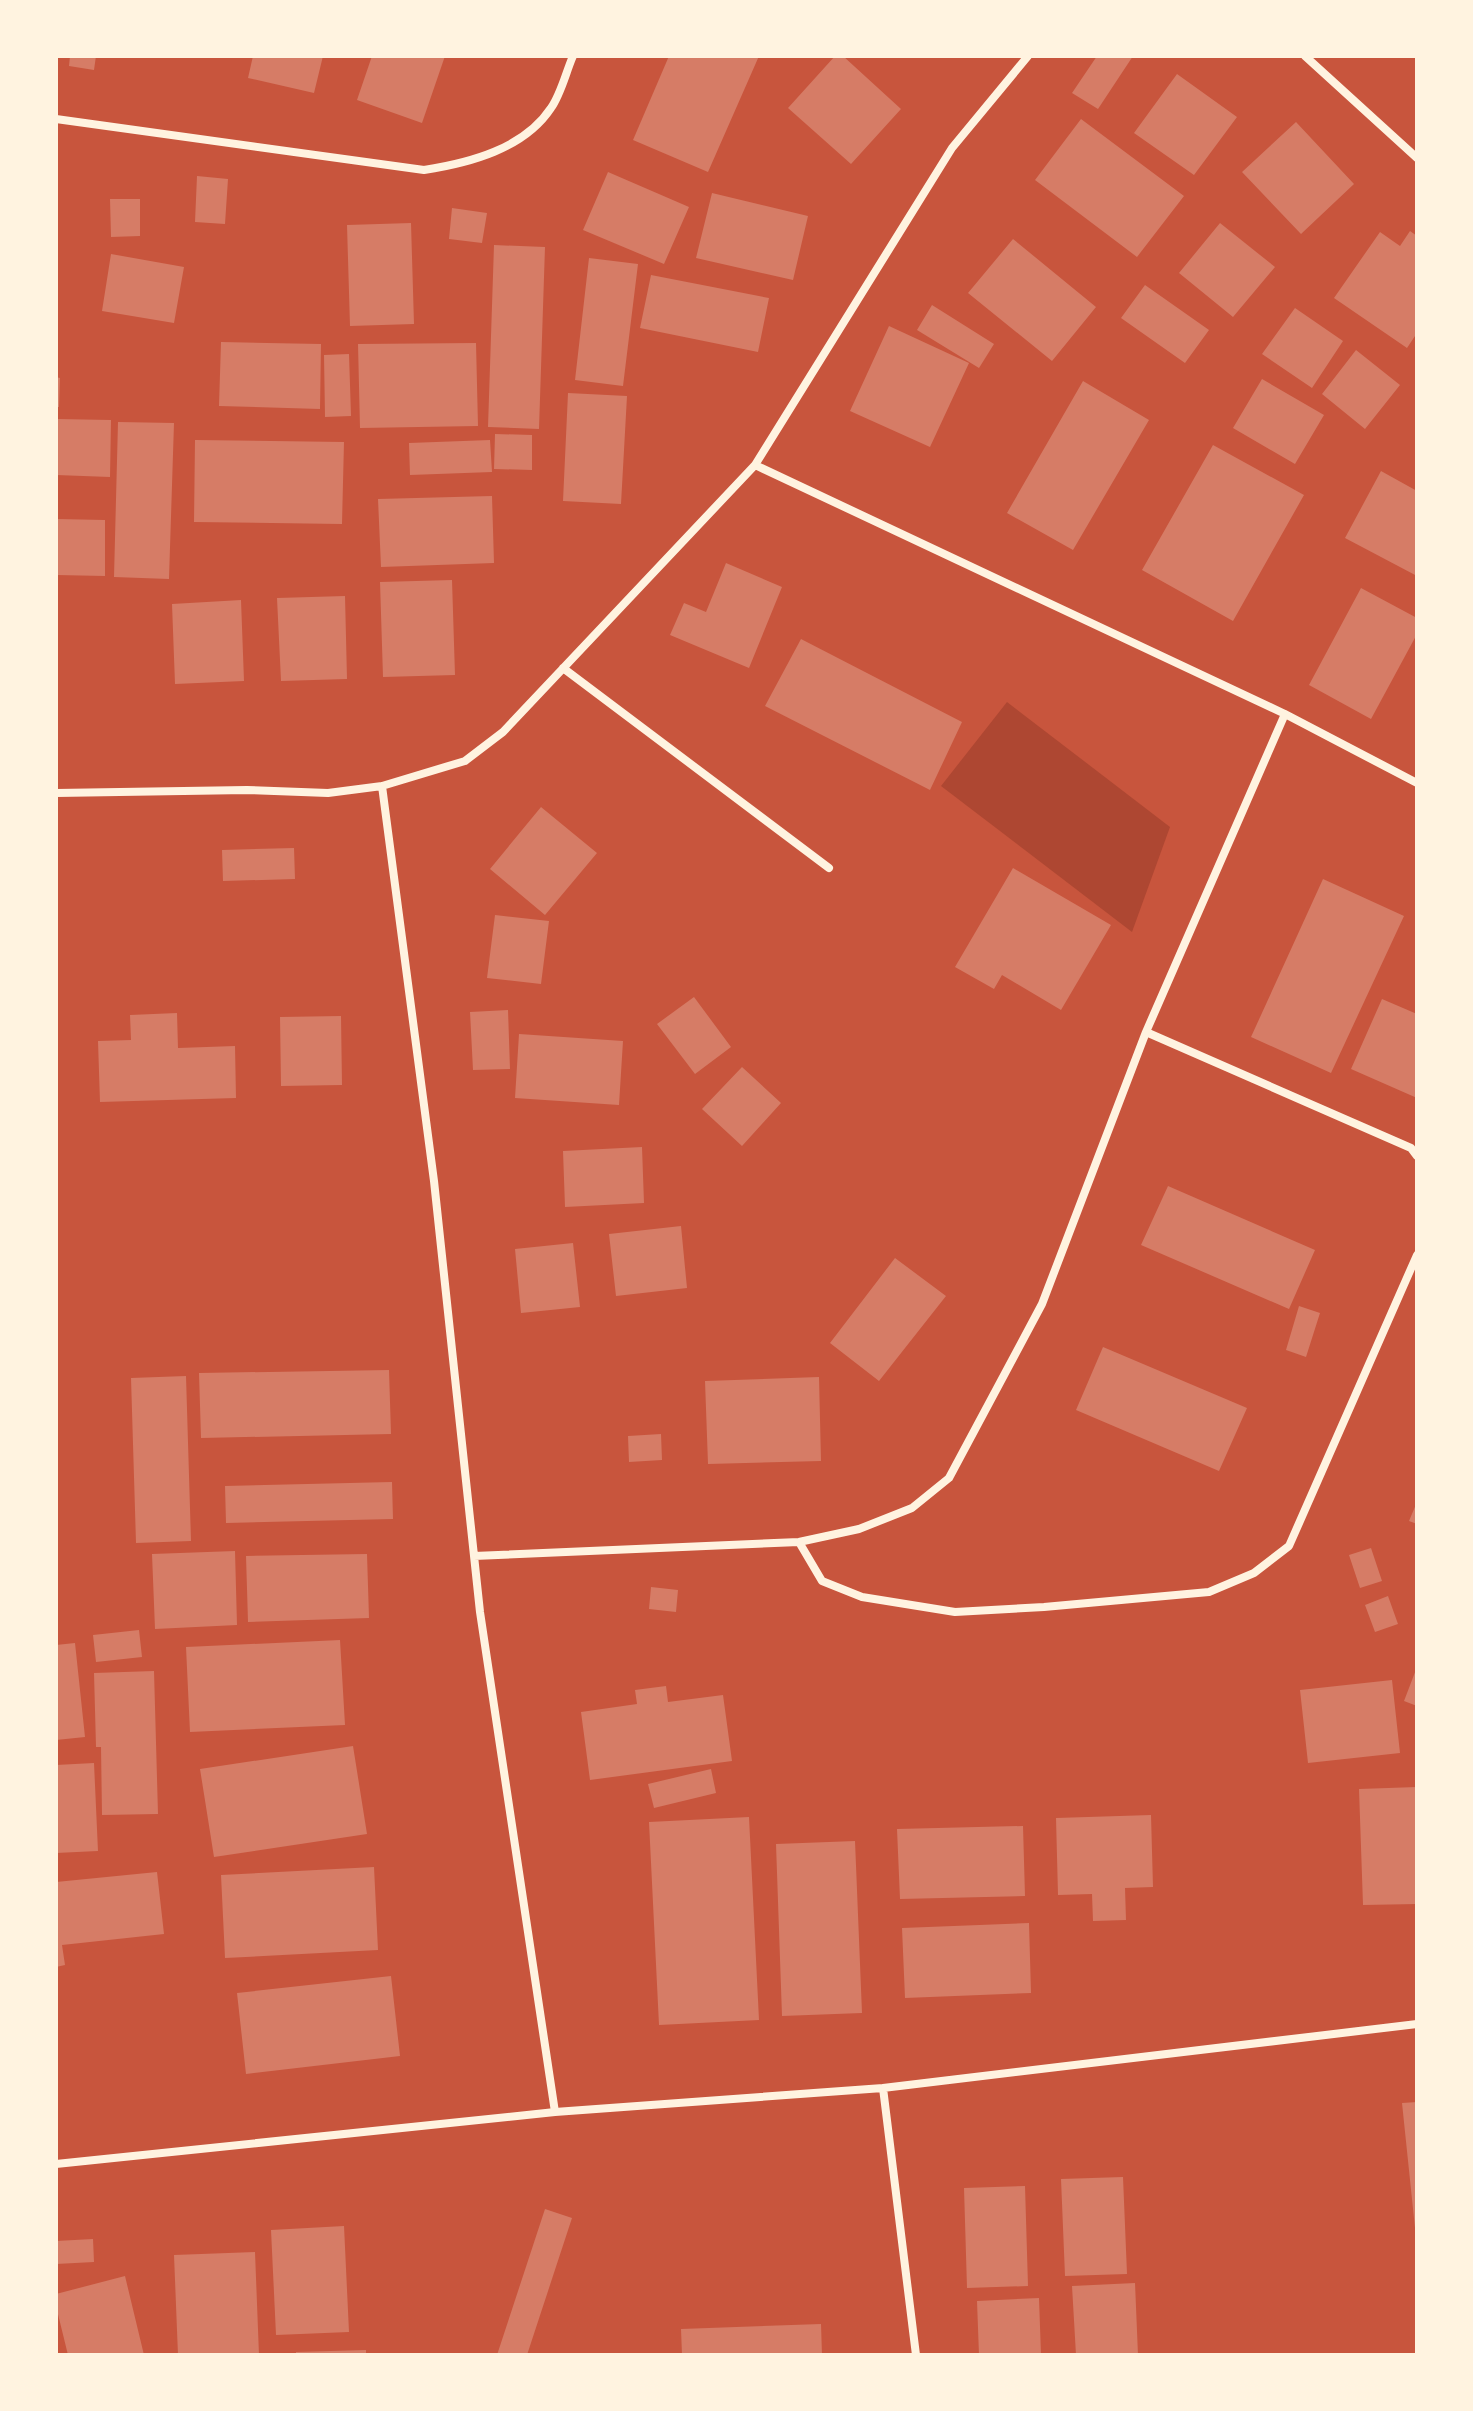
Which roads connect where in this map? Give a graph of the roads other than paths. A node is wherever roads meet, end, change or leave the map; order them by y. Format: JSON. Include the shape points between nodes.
{"nodes":[{"id":1,"x":573,"y":56,"type":"edge"},
{"id":2,"x":1028,"y":56,"type":"edge"},
{"id":3,"x":1305,"y":56,"type":"edge"},
{"id":4,"x":56,"y":119,"type":"edge"},
{"id":5,"x":1417,"y":158,"type":"edge"},
{"id":6,"x":755,"y":465,"type":"junction"},
{"id":7,"x":563,"y":668,"type":"junction"},
{"id":8,"x":1285,"y":714,"type":"junction"},
{"id":9,"x":1417,"y":783,"type":"edge"},
{"id":10,"x":382,"y":786,"type":"junction"},
{"id":11,"x":56,"y":793,"type":"edge"},
{"id":12,"x":829,"y":868,"type":"dead end"},
{"id":13,"x":1146,"y":1032,"type":"junction"},
{"id":14,"x":1417,"y":1156,"type":"edge"},
{"id":15,"x":1417,"y":1255,"type":"edge"},
{"id":16,"x":799,"y":1542,"type":"junction"},
{"id":17,"x":474,"y":1556,"type":"junction"},
{"id":18,"x":1417,"y":2024,"type":"edge"},
{"id":19,"x":883,"y":2088,"type":"junction"},
{"id":20,"x":555,"y":2112,"type":"junction"},
{"id":21,"x":56,"y":2164,"type":"edge"},
{"id":22,"x":916,"y":2355,"type":"edge"}],
"edges":[{"from":1,"to":4,"type":"street","via":[[552,108],[528,132],[493,153],[424,170]]},
{"from":2,"to":6,"type":"street","via":[[952,148]]},
{"from":3,"to":5,"type":"street"},
{"from":6,"to":7,"type":"street"},
{"from":6,"to":8,"type":"street"},
{"from":7,"to":10,"type":"street","via":[[503,732],[465,761]]},
{"from":7,"to":12,"type":"street"},
{"from":8,"to":9,"type":"street"},
{"from":8,"to":13,"type":"street"},
{"from":10,"to":11,"type":"street","via":[[328,793]]},
{"from":10,"to":17,"type":"street","via":[[434,1181]]},
{"from":13,"to":14,"type":"street","via":[[1411,1148]]},
{"from":13,"to":16,"type":"street","via":[[1042,1304],[949,1478],[912,1508],[859,1529]]},
{"from":15,"to":16,"type":"street","via":[[1289,1546],[1254,1573],[1209,1592],[955,1612],[862,1597],[822,1581]]},
{"from":16,"to":17,"type":"street"},
{"from":17,"to":20,"type":"street"},
{"from":18,"to":19,"type":"street"},
{"from":19,"to":20,"type":"street"},
{"from":19,"to":22,"type":"street"},
{"from":20,"to":21,"type":"street"}]}
